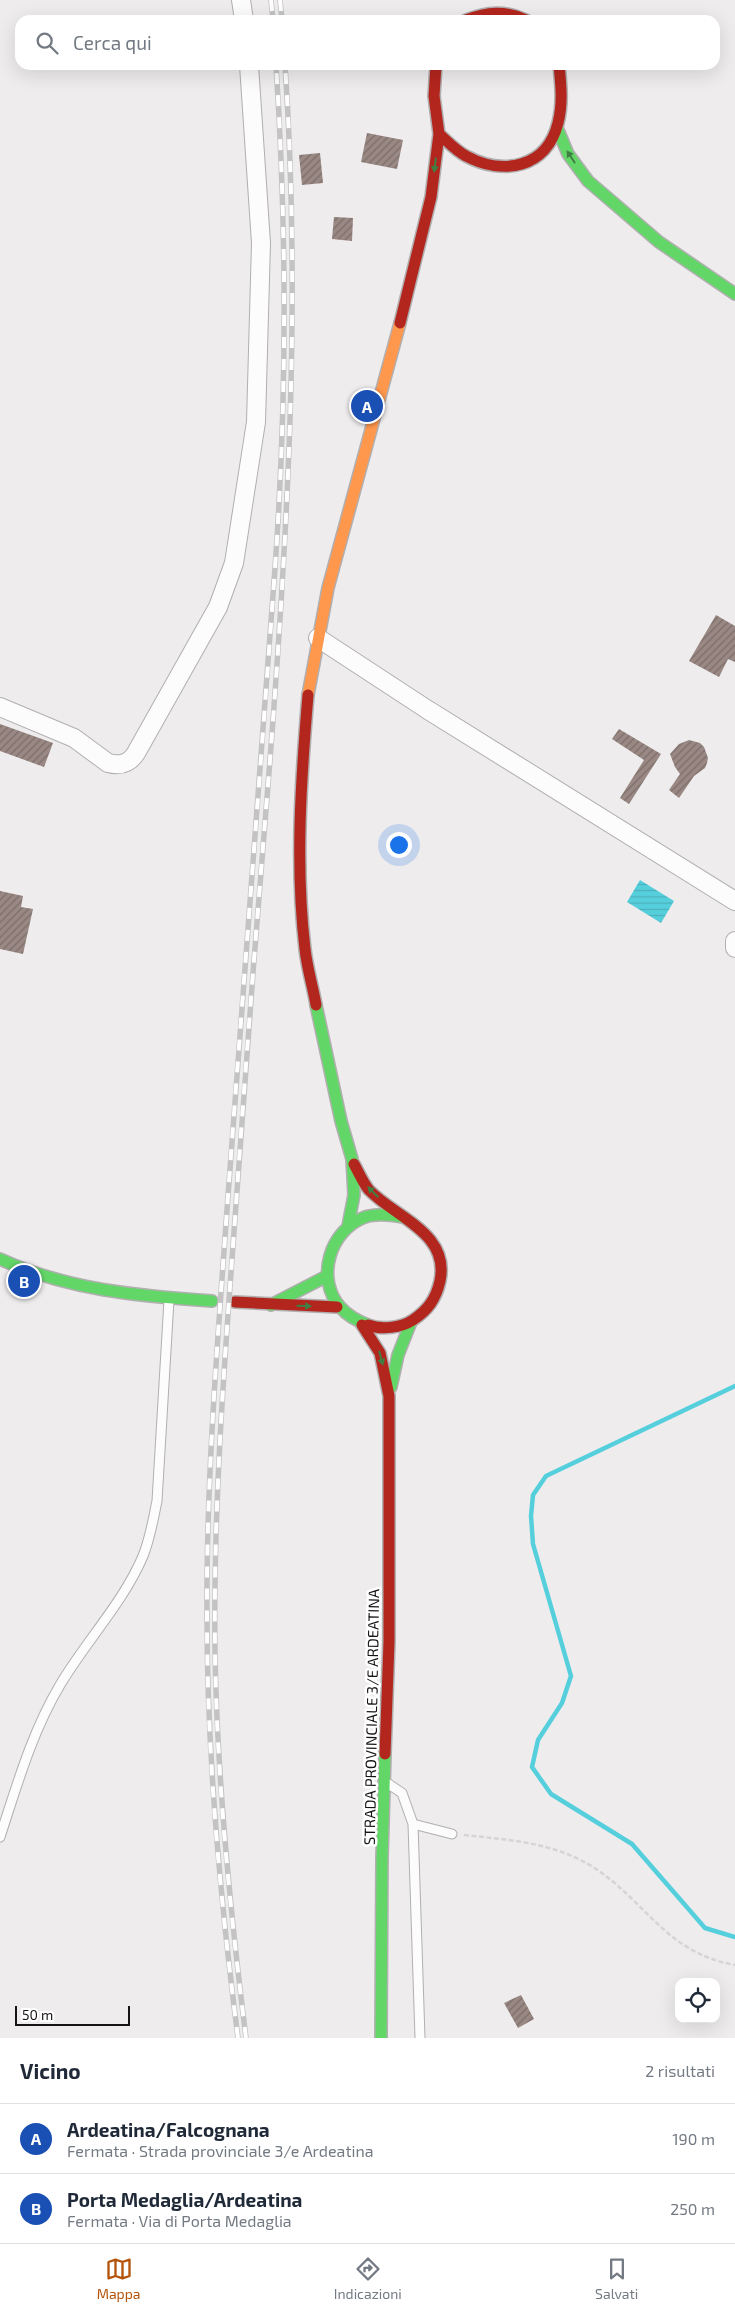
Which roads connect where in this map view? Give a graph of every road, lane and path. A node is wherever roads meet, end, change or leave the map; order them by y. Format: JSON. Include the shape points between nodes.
{"nodes":[{"id":1,"x":241,"y":0,"type":"edge"},
{"id":2,"x":484,"y":0,"type":"edge"},
{"id":3,"x":462,"y":7,"type":"dead end"},
{"id":4,"x":492,"y":12,"type":"junction"},
{"id":5,"x":243,"y":15,"type":"edge"},
{"id":6,"x":464,"y":15,"type":"edge"},
{"id":7,"x":482,"y":15,"type":"edge"},
{"id":8,"x":513,"y":15,"type":"edge"},
{"id":9,"x":249,"y":70,"type":"edge"},
{"id":10,"x":436,"y":70,"type":"edge"},
{"id":11,"x":559,"y":70,"type":"edge"},
{"id":12,"x":558,"y":130,"type":"junction"},
{"id":13,"x":440,"y":134,"type":"junction"},
{"id":14,"x":530,"y":162,"type":"junction"},
{"id":15,"x":548,"y":165,"type":"dead end"},
{"id":16,"x":564,"y":170,"type":"dead end"},
{"id":17,"x":447,"y":176,"type":"dead end"},
{"id":18,"x":588,"y":181,"type":"junction"},
{"id":19,"x":431,"y":197,"type":"junction"},
{"id":20,"x":735,"y":294,"type":"edge"},
{"id":21,"x":318,"y":638,"type":"junction"},
{"id":22,"x":0,"y":707,"type":"edge"},
{"id":23,"x":732,"y":896,"type":"edge"},
{"id":24,"x":735,"y":941,"type":"edge"},
{"id":25,"x":735,"y":948,"type":"edge"},
{"id":26,"x":352,"y":1159,"type":"junction"},
{"id":27,"x":403,"y":1217,"type":"junction"},
{"id":28,"x":348,"y":1226,"type":"junction"},
{"id":29,"x":0,"y":1259,"type":"edge"},
{"id":30,"x":326,"y":1276,"type":"junction"},
{"id":31,"x":169,"y":1297,"type":"junction"},
{"id":32,"x":212,"y":1301,"type":"dead end"},
{"id":33,"x":236,"y":1302,"type":"dead end"},
{"id":34,"x":271,"y":1305,"type":"junction"},
{"id":35,"x":337,"y":1307,"type":"junction"},
{"id":36,"x":411,"y":1322,"type":"junction"},
{"id":37,"x":362,"y":1325,"type":"junction"},
{"id":38,"x":389,"y":1396,"type":"junction"},
{"id":39,"x":384,"y":1781,"type":"junction"},
{"id":40,"x":413,"y":1824,"type":"junction"},
{"id":41,"x":452,"y":1834,"type":"joint"},
{"id":42,"x":0,"y":1837,"type":"edge"},
{"id":43,"x":735,"y":1965,"type":"edge"},
{"id":44,"x":382,"y":2038,"type":"edge"},
{"id":45,"x":420,"y":2038,"type":"edge"}],
"edges":[{"from":1,"to":5,"type":"street"},
{"from":2,"to":4,"type":"main road"},
{"from":3,"to":6,"type":"main road"},
{"from":4,"to":7,"type":"main road"},
{"from":4,"to":8,"type":"main road"},
{"from":9,"to":22,"type":"street","via":[[261,243],[256,422],[234,562],[227,585],[218,607],[128,763],[108,763],[74,738]]},
{"from":10,"to":13,"type":"main road","name":"STRADA PROVINCIALE 3/E ARDEATINA","via":[[434,96]]},
{"from":11,"to":12,"type":"main road","via":[[562,98]]},
{"from":12,"to":14,"type":"main road","via":[[544,150]]},
{"from":18,"to":12,"type":"main road","one_way":true,"via":[[568,154]]},
{"from":13,"to":14,"type":"main road","via":[[466,163],[501,168]]},
{"from":13,"to":19,"type":"main road","name":"STRADA PROVINCIALE 3/E ARDEATINA","one_way":true},
{"from":14,"to":15,"type":"main road"},
{"from":16,"to":18,"type":"main road"},
{"from":17,"to":19,"type":"main road","name":"STRADA PROVINCIALE 3/E ARDEATINA"},
{"from":18,"to":20,"type":"main road","via":[[652,236]]},
{"from":19,"to":21,"type":"main road","name":"STRADA PROVINCIALE 3/E ARDEATINA","via":[[393,353],[328,588]]},
{"from":21,"to":23,"type":"street","via":[[428,710]]},
{"from":21,"to":26,"type":"main road","name":"STRADA PROVINCIALE 3/E ARDEATINA","via":[[309,689],[301,778],[300,895],[310,981]]},
{"from":24,"to":25,"type":"street"},
{"from":27,"to":26,"type":"main road","name":"STRADA PROVINCIALE 3/E ARDEATINA","one_way":true,"via":[[368,1190]]},
{"from":26,"to":28,"type":"main road","name":"STRADA PROVINCIALE 3/E ARDEATINA","via":[[354,1195]]},
{"from":27,"to":28,"type":"main road","name":"STRADA PROVINCIALE 3/E ARDEATINA","via":[[384,1214],[365,1217]]},
{"from":27,"to":36,"type":"main road","name":"STRADA PROVINCIALE 3/E ARDEATINA","via":[[420,1226],[433,1240],[440,1258],[442,1277],[437,1295],[426,1311]]},
{"from":28,"to":30,"type":"main road","name":"STRADA PROVINCIALE 3/E ARDEATINA","via":[[328,1257]]},
{"from":29,"to":31,"type":"main road","via":[[65,1284]]},
{"from":30,"to":34,"type":"main road"},
{"from":30,"to":35,"type":"main road"},
{"from":31,"to":32,"type":"main road"},
{"from":31,"to":42,"type":"lane","via":[[157,1501],[152,1529],[131,1581],[60,1684],[42,1720],[25,1759]]},
{"from":33,"to":34,"type":"main road"},
{"from":34,"to":35,"type":"main road","one_way":true},
{"from":35,"to":37,"type":"main road","name":"STRADA PROVINCIALE 3/E ARDEATINA"},
{"from":36,"to":37,"type":"main road","name":"STRADA PROVINCIALE 3/E ARDEATINA","via":[[381,1329]]},
{"from":36,"to":38,"type":"main road","name":"STRADA PROVINCIALE 3/E ARDEATINA","via":[[398,1355]]},
{"from":37,"to":38,"type":"main road","name":"STRADA PROVINCIALE 3/E ARDEATINA","one_way":true,"via":[[380,1353]]},
{"from":38,"to":39,"type":"main road","name":"STRADA PROVINCIALE 3/E ARDEATINA","via":[[389,1642]]},
{"from":39,"to":40,"type":"lane","via":[[402,1792]]},
{"from":39,"to":44,"type":"main road","name":"STRADA PROVINCIALE 3/E ARDEATINA"},
{"from":40,"to":41,"type":"lane"},
{"from":40,"to":45,"type":"lane"},
{"from":41,"to":43,"type":"path","via":[[530,1842],[576,1857],[610,1880],[681,1945],[704,1958]]}]}
